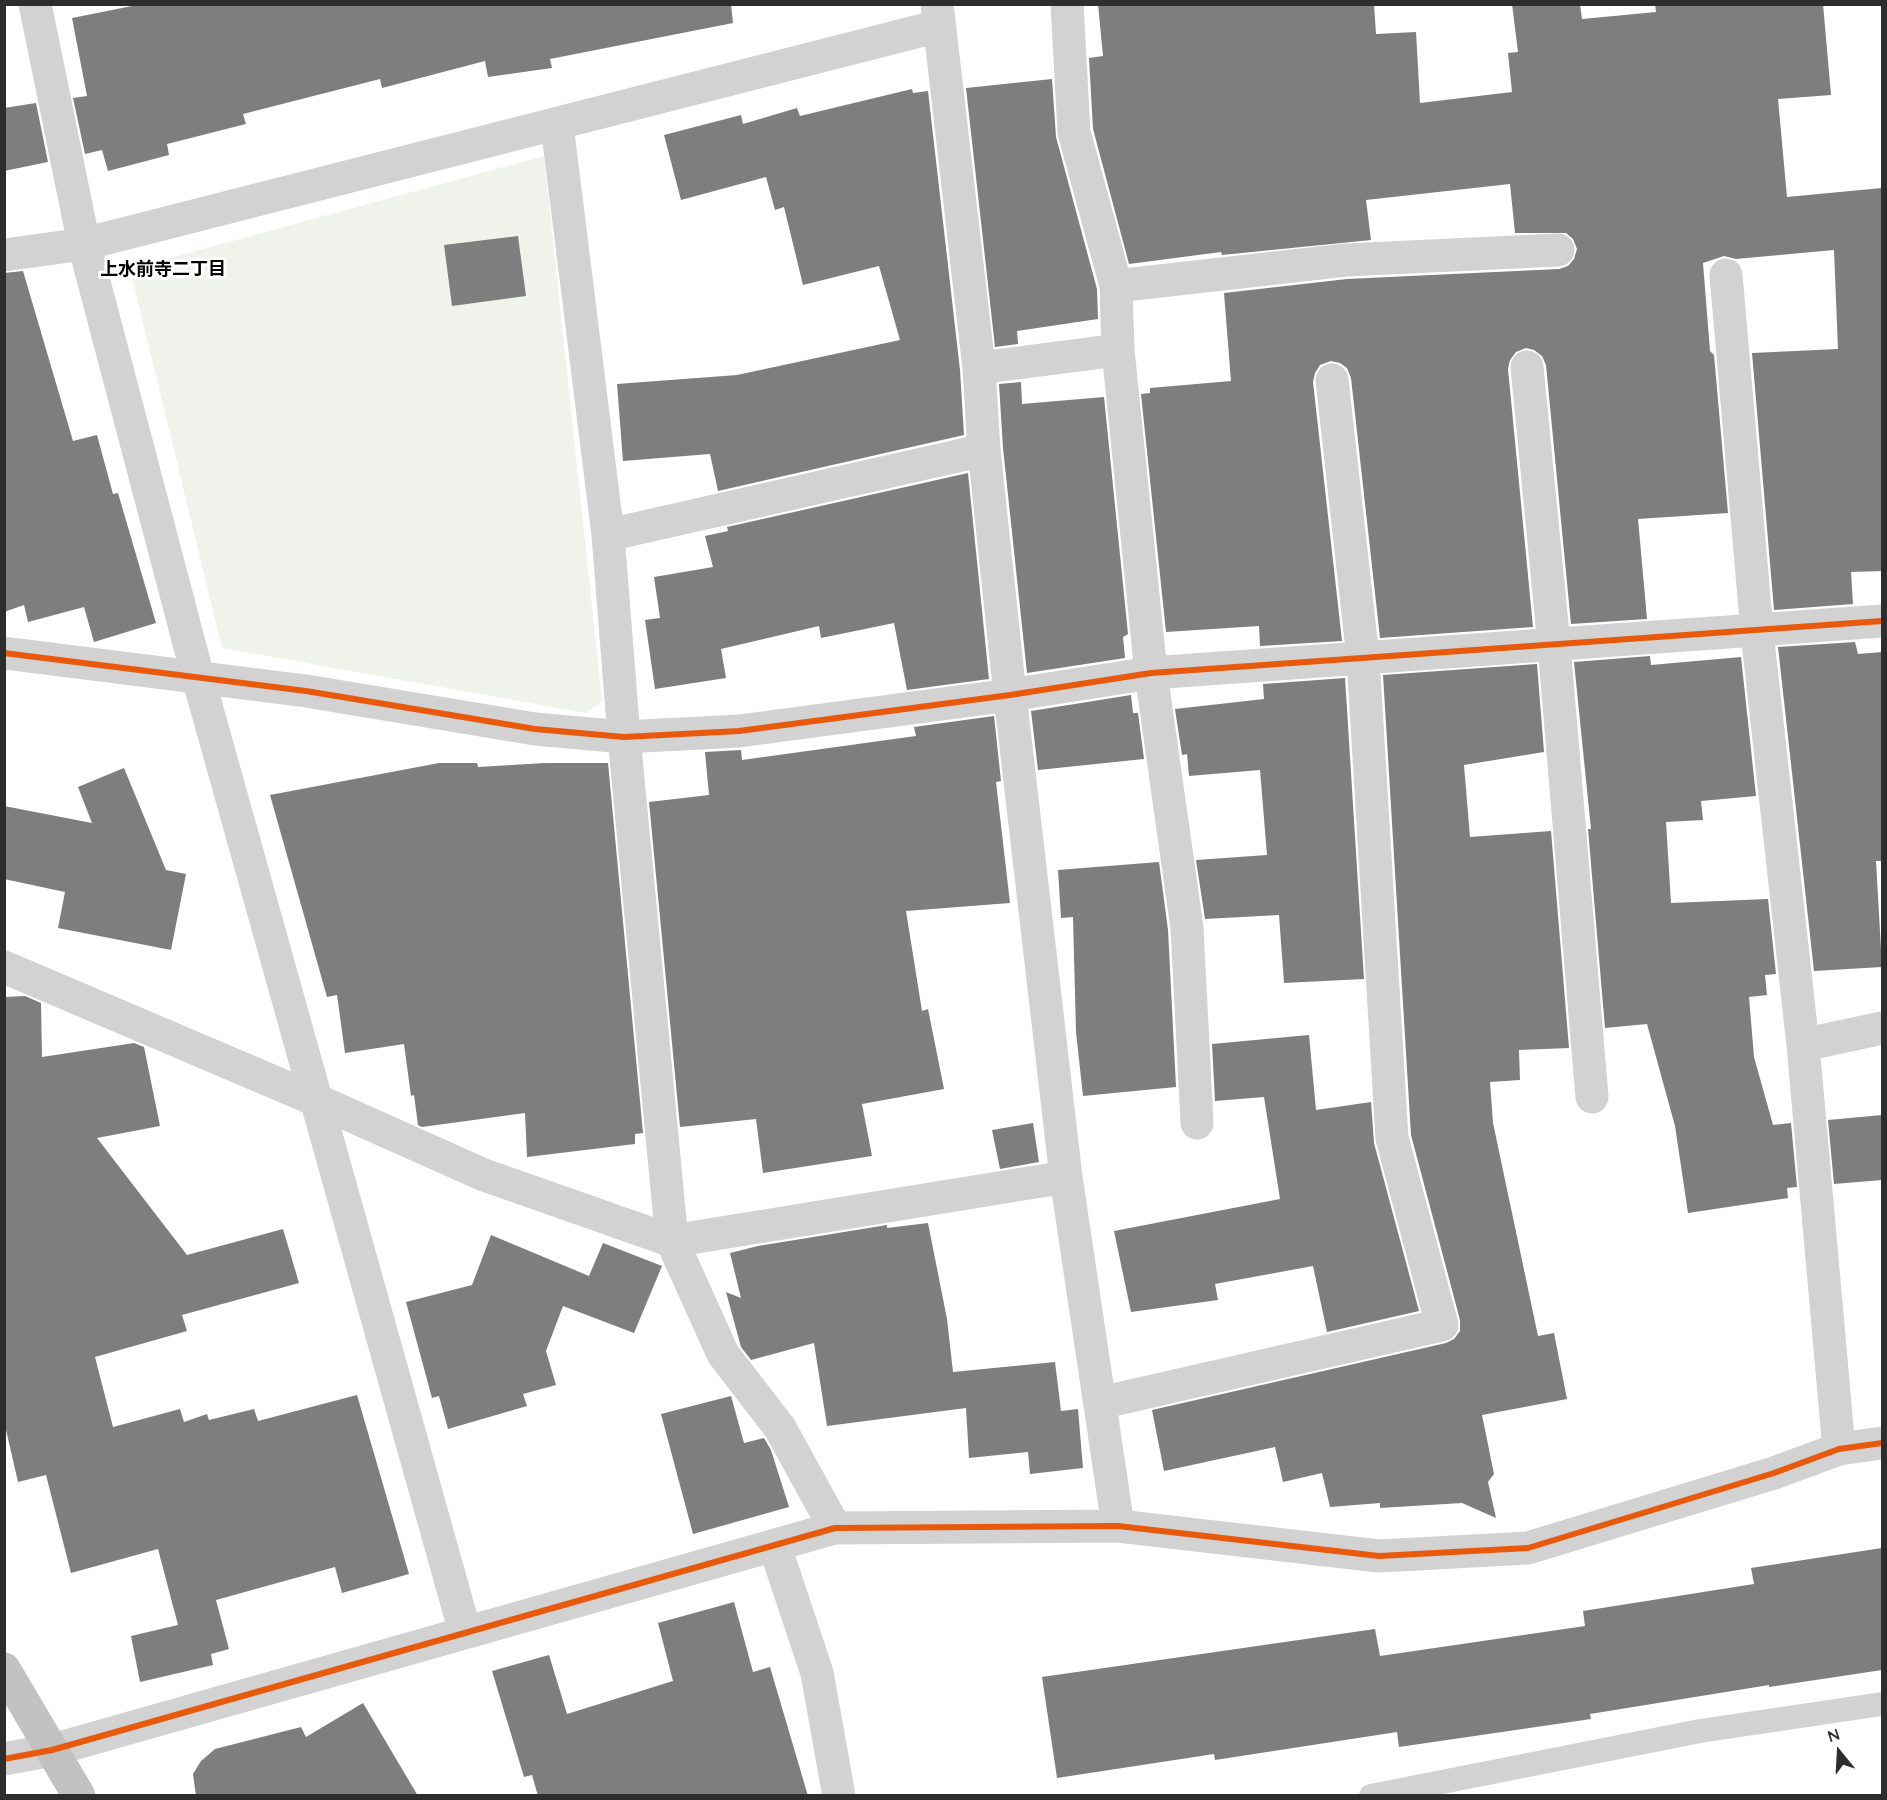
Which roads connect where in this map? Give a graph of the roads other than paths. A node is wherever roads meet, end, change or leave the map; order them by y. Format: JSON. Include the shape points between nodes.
{"nodes":[{"id":1,"x":35,"y":4,"type":"edge"},
{"id":2,"x":1066,"y":4,"type":"edge"},
{"id":3,"x":938,"y":15,"type":"edge"},
{"id":4,"x":557,"y":125,"type":"junction"},
{"id":5,"x":84,"y":244,"type":"junction"},
{"id":6,"x":1558,"y":250,"type":"dead end"},
{"id":7,"x":4,"y":255,"type":"edge"},
{"id":8,"x":1726,"y":275,"type":"dead end"},
{"id":9,"x":1116,"y":285,"type":"junction"},
{"id":10,"x":1118,"y":350,"type":"junction"},
{"id":11,"x":1527,"y":367,"type":"dead end"},
{"id":12,"x":979,"y":368,"type":"junction"},
{"id":13,"x":1332,"y":380,"type":"dead end"},
{"id":14,"x":984,"y":450,"type":"junction"},
{"id":15,"x":608,"y":535,"type":"junction"},
{"id":16,"x":1882,"y":621,"type":"edge"},
{"id":17,"x":1756,"y":632,"type":"junction"},
{"id":18,"x":1554,"y":645,"type":"junction"},
{"id":19,"x":4,"y":653,"type":"edge"},
{"id":20,"x":1364,"y":658,"type":"junction"},
{"id":21,"x":1151,"y":673,"type":"junction"},
{"id":22,"x":198,"y":677,"type":"junction"},
{"id":23,"x":1010,"y":695,"type":"junction"},
{"id":24,"x":624,"y":737,"type":"junction"},
{"id":25,"x":4,"y":967,"type":"edge"},
{"id":26,"x":1882,"y":1028,"type":"edge"},
{"id":27,"x":1803,"y":1045,"type":"junction"},
{"id":28,"x":1592,"y":1097,"type":"dead end"},
{"id":29,"x":316,"y":1100,"type":"junction"},
{"id":30,"x":1197,"y":1123,"type":"dead end"},
{"id":31,"x":1066,"y":1177,"type":"junction"},
{"id":32,"x":672,"y":1240,"type":"junction"},
{"id":33,"x":1100,"y":1403,"type":"junction"},
{"id":34,"x":1882,"y":1443,"type":"edge"},
{"id":35,"x":1839,"y":1449,"type":"junction"},
{"id":36,"x":1118,"y":1526,"type":"junction"},
{"id":37,"x":835,"y":1528,"type":"junction"},
{"id":38,"x":775,"y":1547,"type":"junction"},
{"id":39,"x":465,"y":1632,"type":"junction"},
{"id":40,"x":4,"y":1669,"type":"edge"},
{"id":41,"x":1882,"y":1704,"type":"edge"},
{"id":42,"x":52,"y":1750,"type":"junction"},
{"id":43,"x":4,"y":1759,"type":"edge"},
{"id":44,"x":79,"y":1796,"type":"edge"},
{"id":45,"x":839,"y":1796,"type":"edge"},
{"id":46,"x":1371,"y":1796,"type":"edge"}],
"edges":[{"from":1,"to":5,"type":"street"},
{"from":2,"to":9,"type":"street","via":[[1074,132]]},
{"from":3,"to":4,"type":"street"},
{"from":3,"to":12,"type":"street"},
{"from":4,"to":5,"type":"street"},
{"from":4,"to":15,"type":"street"},
{"from":5,"to":7,"type":"street"},
{"from":5,"to":22,"type":"street"},
{"from":6,"to":9,"type":"street","via":[[1346,260]]},
{"from":8,"to":17,"type":"street"},
{"from":9,"to":10,"type":"street"},
{"from":10,"to":12,"type":"street"},
{"from":10,"to":21,"type":"street"},
{"from":11,"to":18,"type":"street"},
{"from":12,"to":14,"type":"street"},
{"from":13,"to":20,"type":"street"},
{"from":14,"to":15,"type":"street"},
{"from":14,"to":23,"type":"street"},
{"from":15,"to":24,"type":"street"},
{"from":16,"to":17,"type":"street"},
{"from":17,"to":18,"type":"street"},
{"from":17,"to":27,"type":"street"},
{"from":18,"to":20,"type":"street"},
{"from":18,"to":28,"type":"street"},
{"from":19,"to":22,"type":"street"},
{"from":20,"to":21,"type":"street"},
{"from":20,"to":33,"type":"street","via":[[1392,1138],[1442,1325]]},
{"from":21,"to":23,"type":"street"},
{"from":21,"to":30,"type":"street","via":[[1187,928]]},
{"from":22,"to":24,"type":"street","via":[[535,729]]},
{"from":22,"to":29,"type":"street"},
{"from":23,"to":24,"type":"street","via":[[739,731]]},
{"from":23,"to":31,"type":"street"},
{"from":24,"to":32,"type":"street"},
{"from":25,"to":29,"type":"street"},
{"from":26,"to":27,"type":"street"},
{"from":27,"to":35,"type":"street"},
{"from":29,"to":32,"type":"street","via":[[484,1175]]},
{"from":29,"to":39,"type":"street"},
{"from":31,"to":32,"type":"street"},
{"from":31,"to":33,"type":"street"},
{"from":32,"to":37,"type":"street","via":[[723,1354],[780,1428]]},
{"from":33,"to":36,"type":"street"},
{"from":34,"to":35,"type":"street"},
{"from":35,"to":36,"type":"street","via":[[1774,1473],[1528,1548],[1379,1556]]},
{"from":36,"to":37,"type":"street"},
{"from":37,"to":38,"type":"street"},
{"from":38,"to":39,"type":"street"},
{"from":38,"to":45,"type":"street","via":[[817,1673]]},
{"from":39,"to":42,"type":"street"},
{"from":40,"to":42,"type":"highway"},
{"from":41,"to":46,"type":"lane","via":[[1700,1731]]},
{"from":42,"to":43,"type":"street"},
{"from":42,"to":44,"type":"highway"}]}
